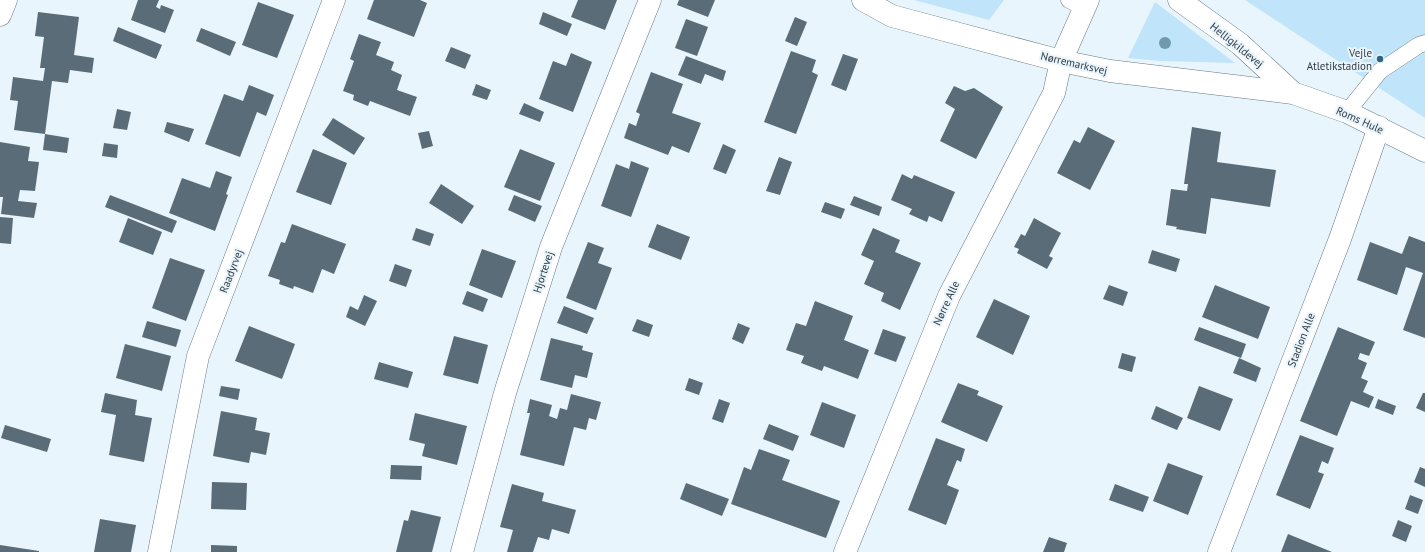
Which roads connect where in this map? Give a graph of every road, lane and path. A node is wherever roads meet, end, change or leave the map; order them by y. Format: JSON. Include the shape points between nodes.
{"nodes":[{"id":1,"x":6,"y":0,"type":"edge"},
{"id":2,"x":334,"y":0,"type":"edge"},
{"id":3,"x":650,"y":0,"type":"edge"},
{"id":4,"x":863,"y":0,"type":"edge"},
{"id":5,"x":1179,"y":0,"type":"edge"},
{"id":6,"x":1080,"y":2,"type":"edge"},
{"id":7,"x":0,"y":15,"type":"edge"},
{"id":8,"x":1425,"y":43,"type":"edge"},
{"id":9,"x":1061,"y":61,"type":"junction"},
{"id":10,"x":1293,"y":93,"type":"junction"},
{"id":11,"x":1347,"y":112,"type":"junction"},
{"id":12,"x":1379,"y":127,"type":"junction"},
{"id":13,"x":1425,"y":151,"type":"edge"},
{"id":14,"x":159,"y":552,"type":"edge"},
{"id":15,"x":462,"y":552,"type":"edge"},
{"id":16,"x":845,"y":552,"type":"edge"},
{"id":17,"x":1219,"y":552,"type":"edge"}],
"edges":[{"from":1,"to":7,"type":"street"},
{"from":2,"to":14,"type":"street","name":"Raadyrvej","via":[[198,356]]},
{"from":3,"to":15,"type":"street","name":"Hjortevej","via":[[551,247],[505,393]]},
{"from":4,"to":9,"type":"street","name":"Nørremarksvej","via":[[892,16]]},
{"from":5,"to":10,"type":"street","name":"Helligkildevej","via":[[1240,44]]},
{"from":6,"to":9,"type":"street"},
{"from":8,"to":11,"type":"lane","via":[[1380,71]]},
{"from":9,"to":10,"type":"street","name":"Nørremarksvej","via":[[1110,72]]},
{"from":9,"to":16,"type":"street","name":"Nørre Alle","via":[[1054,93],[949,296]]},
{"from":10,"to":11,"type":"street","name":"Roms Hule"},
{"from":11,"to":12,"type":"street","name":"Roms Hule"},
{"from":12,"to":13,"type":"street","name":"Roms Hule"},
{"from":12,"to":17,"type":"street","name":"Stadion Alle","via":[[1340,238]]}]}
